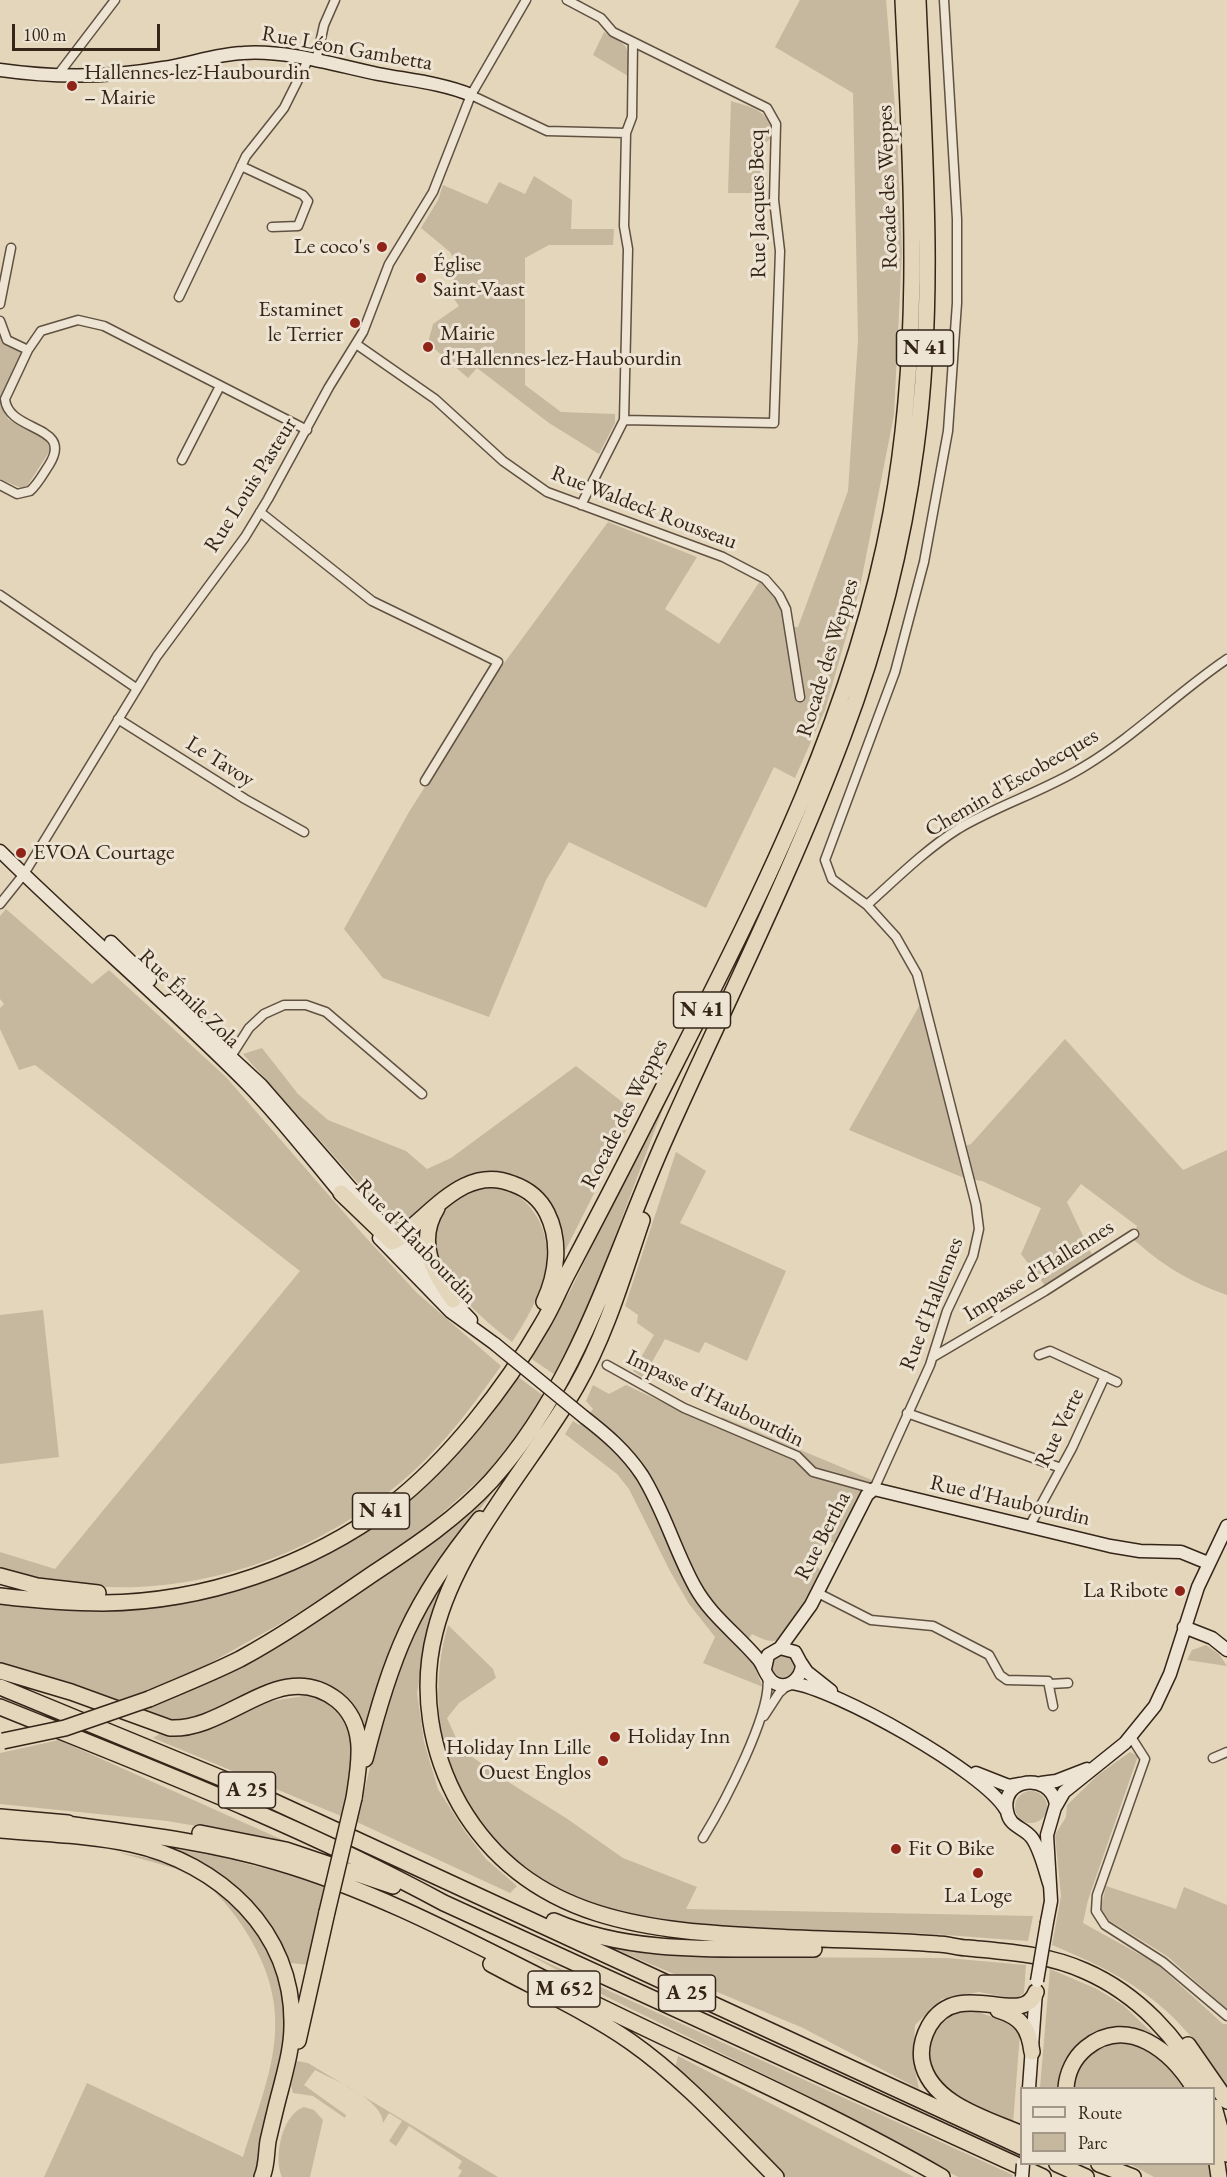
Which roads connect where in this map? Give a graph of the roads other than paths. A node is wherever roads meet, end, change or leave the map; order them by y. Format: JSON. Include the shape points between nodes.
{"nodes":[{"id":1,"x":115,"y":0,"type":"edge"},
{"id":2,"x":335,"y":0,"type":"edge"},
{"id":3,"x":526,"y":0,"type":"edge"},
{"id":4,"x":567,"y":0,"type":"edge"},
{"id":5,"x":903,"y":0,"type":"edge"},
{"id":6,"x":918,"y":0,"type":"edge"},
{"id":7,"x":944,"y":0,"type":"edge"},
{"id":8,"x":633,"y":42,"type":"junction"},
{"id":9,"x":312,"y":60,"type":"junction"},
{"id":10,"x":0,"y":70,"type":"edge"},
{"id":11,"x":57,"y":76,"type":"junction"},
{"id":12,"x":471,"y":95,"type":"junction"},
{"id":13,"x":626,"y":133,"type":"junction"},
{"id":14,"x":241,"y":166,"type":"junction"},
{"id":15,"x":272,"y":227,"type":"dead end"},
{"id":16,"x":10,"y":248,"type":"dead end"},
{"id":17,"x":179,"y":297,"type":"dead end"},
{"id":18,"x":0,"y":304,"type":"edge"},
{"id":19,"x":0,"y":321,"type":"edge"},
{"id":20,"x":356,"y":344,"type":"junction"},
{"id":21,"x":28,"y":350,"type":"junction"},
{"id":22,"x":220,"y":386,"type":"junction"},
{"id":23,"x":624,"y":420,"type":"junction"},
{"id":24,"x":307,"y":430,"type":"junction"},
{"id":25,"x":182,"y":460,"type":"dead end"},
{"id":26,"x":0,"y":485,"type":"edge"},
{"id":27,"x":581,"y":505,"type":"junction"},
{"id":28,"x":261,"y":512,"type":"junction"},
{"id":29,"x":0,"y":595,"type":"edge"},
{"id":30,"x":1227,"y":659,"type":"edge"},
{"id":31,"x":136,"y":688,"type":"junction"},
{"id":32,"x":800,"y":698,"type":"dead end"},
{"id":33,"x":118,"y":719,"type":"junction"},
{"id":34,"x":426,"y":781,"type":"dead end"},
{"id":35,"x":304,"y":831,"type":"dead end"},
{"id":36,"x":0,"y":851,"type":"edge"},
{"id":37,"x":24,"y":874,"type":"junction"},
{"id":38,"x":0,"y":904,"type":"edge"},
{"id":39,"x":867,"y":905,"type":"junction"},
{"id":40,"x":229,"y":1060,"type":"junction"},
{"id":41,"x":693,"y":1079,"type":"junction"},
{"id":42,"x":422,"y":1094,"type":"dead end"},
{"id":43,"x":341,"y":1187,"type":"junction"},
{"id":44,"x":447,"y":1197,"type":"junction"},
{"id":45,"x":1134,"y":1234,"type":"dead end"},
{"id":46,"x":396,"y":1240,"type":"junction"},
{"id":47,"x":453,"y":1300,"type":"junction"},
{"id":48,"x":495,"y":1344,"type":"junction"},
{"id":49,"x":1039,"y":1355,"type":"dead end"},
{"id":50,"x":933,"y":1357,"type":"junction"},
{"id":51,"x":607,"y":1365,"type":"dead end"},
{"id":52,"x":510,"y":1372,"type":"junction"},
{"id":53,"x":1105,"y":1377,"type":"junction"},
{"id":54,"x":1117,"y":1382,"type":"dead end"},
{"id":55,"x":907,"y":1413,"type":"junction"},
{"id":56,"x":806,"y":1465,"type":"joint"},
{"id":57,"x":525,"y":1466,"type":"junction"},
{"id":58,"x":1061,"y":1468,"type":"junction"},
{"id":59,"x":874,"y":1489,"type":"junction"},
{"id":60,"x":1227,"y":1526,"type":"edge"},
{"id":61,"x":1029,"y":1527,"type":"junction"},
{"id":62,"x":1208,"y":1563,"type":"junction"},
{"id":63,"x":0,"y":1576,"type":"edge"},
{"id":64,"x":209,"y":1588,"type":"junction"},
{"id":65,"x":818,"y":1593,"type":"junction"},
{"id":66,"x":0,"y":1596,"type":"edge"},
{"id":67,"x":811,"y":1605,"type":"junction"},
{"id":68,"x":1185,"y":1627,"type":"junction"},
{"id":69,"x":732,"y":1632,"type":"junction"},
{"id":70,"x":777,"y":1649,"type":"junction"},
{"id":71,"x":1227,"y":1650,"type":"edge"},
{"id":72,"x":800,"y":1659,"type":"junction"},
{"id":73,"x":0,"y":1671,"type":"edge"},
{"id":74,"x":765,"y":1672,"type":"junction"},
{"id":75,"x":790,"y":1683,"type":"junction"},
{"id":76,"x":1068,"y":1683,"type":"dead end"},
{"id":77,"x":1050,"y":1684,"type":"junction"},
{"id":78,"x":0,"y":1687,"type":"edge"},
{"id":79,"x":843,"y":1701,"type":"junction"},
{"id":80,"x":1053,"y":1706,"type":"dead end"},
{"id":81,"x":0,"y":1707,"type":"edge"},
{"id":82,"x":754,"y":1735,"type":"junction"},
{"id":83,"x":1131,"y":1737,"type":"junction"},
{"id":84,"x":1,"y":1741,"type":"edge"},
{"id":85,"x":1227,"y":1752,"type":"edge"},
{"id":86,"x":1213,"y":1758,"type":"dead end"},
{"id":87,"x":1101,"y":1762,"type":"junction"},
{"id":88,"x":959,"y":1766,"type":"junction"},
{"id":89,"x":1041,"y":1783,"type":"junction"},
{"id":90,"x":1020,"y":1784,"type":"junction"},
{"id":91,"x":354,"y":1798,"type":"junction"},
{"id":92,"x":1056,"y":1806,"type":"junction"},
{"id":93,"x":1006,"y":1810,"type":"junction"},
{"id":94,"x":0,"y":1817,"type":"edge"},
{"id":95,"x":1051,"y":1822,"type":"junction"},
{"id":96,"x":60,"y":1823,"type":"junction"},
{"id":97,"x":0,"y":1830,"type":"edge"},
{"id":98,"x":1022,"y":1830,"type":"junction"},
{"id":99,"x":703,"y":1838,"type":"dead end"},
{"id":100,"x":353,"y":1840,"type":"junction"},
{"id":101,"x":1050,"y":1886,"type":"junction"},
{"id":102,"x":444,"y":1903,"type":"junction"},
{"id":103,"x":425,"y":1922,"type":"junction"},
{"id":104,"x":961,"y":1948,"type":"junction"},
{"id":105,"x":1037,"y":1986,"type":"junction"},
{"id":106,"x":1124,"y":1993,"type":"junction"},
{"id":107,"x":972,"y":2001,"type":"junction"},
{"id":108,"x":1227,"y":2016,"type":"edge"},
{"id":109,"x":1032,"y":2052,"type":"junction"},
{"id":110,"x":1029,"y":2087,"type":"edge"},
{"id":111,"x":1066,"y":2087,"type":"edge"},
{"id":112,"x":1193,"y":2087,"type":"edge"},
{"id":113,"x":1204,"y":2087,"type":"edge"},
{"id":114,"x":1227,"y":2101,"type":"edge"},
{"id":115,"x":1215,"y":2111,"type":"edge"},
{"id":116,"x":1020,"y":2133,"type":"edge"},
{"id":117,"x":1020,"y":2146,"type":"edge"},
{"id":118,"x":1215,"y":2149,"type":"edge"},
{"id":119,"x":1227,"y":2154,"type":"edge"},
{"id":120,"x":1061,"y":2165,"type":"edge"},
{"id":121,"x":1105,"y":2165,"type":"edge"},
{"id":122,"x":1119,"y":2165,"type":"edge"},
{"id":123,"x":262,"y":2177,"type":"edge"},
{"id":124,"x":276,"y":2177,"type":"edge"},
{"id":125,"x":776,"y":2177,"type":"edge"},
{"id":126,"x":942,"y":2177,"type":"edge"},
{"id":127,"x":1043,"y":2177,"type":"edge"},
{"id":128,"x":1086,"y":2177,"type":"edge"},
{"id":129,"x":1135,"y":2177,"type":"edge"},
{"id":130,"x":1220,"y":2177,"type":"edge"}],
"edges":[{"from":1,"to":11,"type":"street"},
{"from":2,"to":9,"type":"street"},
{"from":3,"to":12,"type":"street","name":"Rue Louis Pasteur"},
{"from":4,"to":8,"type":"street","name":"Rue Jacques Becq","via":[[601,18],[611,31]]},
{"from":5,"to":52,"type":"highway","name":"Rocade des Weppes","number":"N 41","via":[[914,239],[912,346],[893,504],[865,626],[826,742],[777,858],[538,1332]]},
{"from":6,"to":41,"type":"highway","name":"Rocade des Weppes","number":"N 41","via":[[928,308],[920,413],[906,509],[874,641],[843,738]]},
{"from":7,"to":39,"type":"street","via":[[957,231],[957,303],[948,431],[924,562],[895,672],[825,860],[832,879]]},
{"from":8,"to":13,"type":"street","via":[[632,117]]},
{"from":8,"to":23,"type":"street","name":"Rue Jacques Becq","via":[[767,108],[774,116],[774,200],[780,251],[774,423]]},
{"from":9,"to":11,"type":"main road","name":"Rue Léon Gambetta","via":[[240,53],[112,76]]},
{"from":9,"to":12,"type":"main road","name":"Rue Léon Gambetta"},
{"from":9,"to":14,"type":"street","via":[[284,108]]},
{"from":10,"to":11,"type":"main road","name":"Rue Léon Gambetta"},
{"from":12,"to":13,"type":"street","via":[[547,131]]},
{"from":12,"to":20,"type":"street","name":"Rue Louis Pasteur","via":[[434,192],[389,264]]},
{"from":13,"to":23,"type":"street"},
{"from":14,"to":15,"type":"street","via":[[303,195],[308,201],[298,225]]},
{"from":14,"to":17,"type":"street"},
{"from":16,"to":18,"type":"street"},
{"from":19,"to":21,"type":"street","via":[[7,340]]},
{"from":20,"to":24,"type":"street","name":"Rue Louis Pasteur"},
{"from":20,"to":27,"type":"street","name":"Rue Waldeck Rousseau","via":[[441,404],[510,467],[547,492]]},
{"from":21,"to":22,"type":"street","via":[[45,328],[70,321],[90,321]]},
{"from":21,"to":26,"type":"street","via":[[6,394],[6,405],[13,417],[51,437],[55,453],[30,491],[16,494]]},
{"from":22,"to":24,"type":"street"},
{"from":22,"to":25,"type":"street"},
{"from":23,"to":27,"type":"street"},
{"from":24,"to":28,"type":"street","name":"Rue Louis Pasteur"},
{"from":27,"to":32,"type":"street","name":"Rue Waldeck Rousseau","via":[[723,557],[765,579],[786,609]]},
{"from":28,"to":31,"type":"street","name":"Rue Louis Pasteur","via":[[179,622]]},
{"from":28,"to":34,"type":"street","via":[[372,601],[498,662]]},
{"from":29,"to":31,"type":"street"},
{"from":30,"to":39,"type":"street","name":"Chemin d'Escobecques","via":[[1084,767],[948,836]]},
{"from":31,"to":33,"type":"street","name":"Rue Louis Pasteur"},
{"from":33,"to":35,"type":"street","name":"Le Tavoy"},
{"from":33,"to":37,"type":"street","name":"Rue Louis Pasteur"},
{"from":36,"to":37,"type":"main road"},
{"from":37,"to":38,"type":"street","name":"Rue Louis Pasteur"},
{"from":37,"to":40,"type":"main road","name":"Rue Émile Zola","via":[[60,908],[137,964]]},
{"from":39,"to":50,"type":"street","name":"Rue d'Hallennes","via":[[901,945],[917,974],[975,1199],[979,1229],[975,1250],[947,1311]]},
{"from":40,"to":42,"type":"street","via":[[249,1028],[264,1014],[284,1005],[306,1005],[326,1012]]},
{"from":40,"to":43,"type":"main road","name":"Rue Émile Zola"},
{"from":41,"to":57,"type":"highway","via":[[595,1350]]},
{"from":41,"to":84,"type":"highway","number":"N 41","bridge":true,"via":[[582,1342],[543,1412],[471,1501],[428,1536],[230,1664],[78,1724]]},
{"from":43,"to":46,"type":"highway","via":[[390,1241]]},
{"from":43,"to":48,"type":"main road","name":"Rue d'Haubourdin","via":[[431,1293]]},
{"from":44,"to":46,"type":"highway"},
{"from":44,"to":47,"type":"highway","via":[[431,1221],[428,1245],[431,1268]]},
{"from":44,"to":52,"type":"highway","via":[[471,1182],[495,1179],[530,1193],[549,1216],[556,1250],[551,1285]]},
{"from":45,"to":50,"type":"street","name":"Impasse d'Hallennes"},
{"from":46,"to":47,"type":"main road","name":"Rue d'Haubourdin"},
{"from":47,"to":48,"type":"main road","name":"Rue d'Haubourdin"},
{"from":48,"to":69,"type":"main road","name":"Rue d'Haubourdin","bridge":true,"via":[[620,1447],[642,1476],[699,1593]]},
{"from":49,"to":53,"type":"street","name":"Rue Verte","via":[[1050,1351]]},
{"from":50,"to":55,"type":"street","name":"Rue d'Hallennes"},
{"from":51,"to":56,"type":"street","name":"Impasse d'Haubourdin","via":[[684,1408],[797,1456]]},
{"from":52,"to":64,"type":"highway","number":"N 41","via":[[451,1448],[388,1507],[303,1557]]},
{"from":53,"to":54,"type":"street","name":"Rue Verte"},
{"from":53,"to":58,"type":"street","name":"Rue Verte"},
{"from":55,"to":58,"type":"street"},
{"from":55,"to":59,"type":"street","name":"Rue d'Hallennes"},
{"from":56,"to":59,"type":"street","name":"Rue d'Haubourdin","via":[[815,1473]]},
{"from":57,"to":91,"type":"highway","via":[[449,1558],[411,1618],[383,1687]]},
{"from":57,"to":104,"type":"highway","via":[[452,1585],[439,1615],[430,1656],[429,1706],[440,1760],[461,1807],[489,1845],[515,1871],[546,1892],[628,1923],[712,1934],[944,1944]]},
{"from":58,"to":61,"type":"street","name":"Rue Verte"},
{"from":59,"to":61,"type":"main road","name":"Rue d'Haubourdin"},
{"from":59,"to":65,"type":"main road","name":"Rue Bertha","via":[[867,1495]]},
{"from":60,"to":62,"type":"main road"},
{"from":61,"to":62,"type":"main road","name":"Rue d'Haubourdin","via":[[1140,1551],[1181,1552]]},
{"from":62,"to":68,"type":"main road"},
{"from":63,"to":64,"type":"highway","via":[[38,1586],[95,1593]]},
{"from":64,"to":66,"type":"highway","via":[[147,1600],[105,1603]]},
{"from":65,"to":67,"type":"main road","name":"Rue Bertha"},
{"from":65,"to":77,"type":"street","via":[[871,1620],[933,1626],[989,1655],[1007,1680],[1043,1679]]},
{"from":67,"to":70,"type":"main road","name":"Rue Bertha"},
{"from":67,"to":72,"type":"main road","name":"Rue Bertha","via":[[799,1643]]},
{"from":68,"to":71,"type":"main road","via":[[1212,1638]]},
{"from":68,"to":83,"type":"main road","via":[[1162,1694]]},
{"from":69,"to":70,"type":"main road","via":[[759,1647]]},
{"from":69,"to":74,"type":"main road","name":"Rue d'Haubourdin"},
{"from":70,"to":72,"type":"main road","via":[[790,1649]]},
{"from":70,"to":74,"type":"main road","via":[[766,1660]]},
{"from":72,"to":75,"type":"main road","via":[[800,1674]]},
{"from":72,"to":79,"type":"main road","via":[[807,1672]]},
{"from":73,"to":91,"type":"highway","via":[[177,1728],[218,1719],[271,1690],[298,1686],[319,1690],[339,1702],[356,1730],[359,1762]]},
{"from":74,"to":75,"type":"main road","via":[[775,1683]]},
{"from":74,"to":82,"type":"street","via":[[768,1690]]},
{"from":75,"to":79,"type":"main road"},
{"from":75,"to":82,"type":"street","via":[[773,1701]]},
{"from":76,"to":77,"type":"street"},
{"from":77,"to":80,"type":"street"},
{"from":78,"to":100,"type":"highway","number":"A 25","via":[[156,1749]]},
{"from":79,"to":88,"type":"main road"},
{"from":81,"to":102,"type":"highway","number":"A 25","via":[[214,1795]]},
{"from":82,"to":99,"type":"street"},
{"from":83,"to":87,"type":"main road"},
{"from":83,"to":108,"type":"street","via":[[1145,1760],[1097,1895],[1096,1911],[1105,1925],[1163,1962]]},
{"from":85,"to":86,"type":"street"},
{"from":87,"to":89,"type":"main road","via":[[1063,1779]]},
{"from":87,"to":92,"type":"main road","via":[[1064,1792]]},
{"from":88,"to":90,"type":"main road","via":[[1009,1786]]},
{"from":88,"to":93,"type":"main road","via":[[990,1790]]},
{"from":89,"to":90,"type":"main road"},
{"from":89,"to":92,"type":"main road","via":[[1052,1792]]},
{"from":90,"to":93,"type":"main road","via":[[1009,1795]]},
{"from":91,"to":124,"type":"highway","bridge":true,"via":[[274,2152]]},
{"from":92,"to":95,"type":"main road"},
{"from":93,"to":98,"type":"main road"},
{"from":94,"to":96,"type":"highway"},
{"from":95,"to":98,"type":"main road","via":[[1038,1831]]},
{"from":95,"to":101,"type":"main road","via":[[1047,1841]]},
{"from":96,"to":102,"type":"highway","via":[[164,1828],[252,1842],[312,1857],[424,1900]]},
{"from":96,"to":103,"type":"highway","number":"M 652","via":[[185,1840],[295,1867]]},
{"from":97,"to":123,"type":"highway","via":[[145,1848],[213,1877],[258,1920],[283,1968],[292,2027]]},
{"from":98,"to":101,"type":"main road","via":[[1035,1844]]},
{"from":100,"to":104,"type":"highway","via":[[388,1847],[572,1929],[618,1940],[736,1948]]},
{"from":100,"to":117,"type":"highway","number":"A 25"},
{"from":101,"to":105,"type":"main road","bridge":true},
{"from":102,"to":127,"type":"highway","number":"A 25"},
{"from":103,"to":125,"type":"highway","via":[[463,1949],[632,2043],[681,2083]]},
{"from":103,"to":126,"type":"highway","number":"M 652"},
{"from":104,"to":106,"type":"highway","via":[[1051,1959],[1084,1971]]},
{"from":105,"to":107,"type":"highway","via":[[1028,2003],[1017,2007]]},
{"from":105,"to":109,"type":"main road"},
{"from":106,"to":113,"type":"highway","via":[[1167,2031]]},
{"from":106,"to":114,"type":"highway","via":[[1150,2006],[1171,2025],[1202,2062]]},
{"from":107,"to":109,"type":"highway","via":[[1021,2021],[1028,2031]]},
{"from":107,"to":116,"type":"highway","via":[[949,2007],[930,2024],[921,2049],[925,2071],[946,2098]]},
{"from":109,"to":110,"type":"main road"},
{"from":111,"to":112,"type":"highway","via":[[1081,2053],[1100,2039],[1121,2034],[1141,2038],[1159,2048]]},
{"from":115,"to":119,"type":"highway"},
{"from":118,"to":130,"type":"highway"},
{"from":120,"to":128,"type":"highway"},
{"from":121,"to":129,"type":"highway"},
{"from":122,"to":129,"type":"highway"}]}
